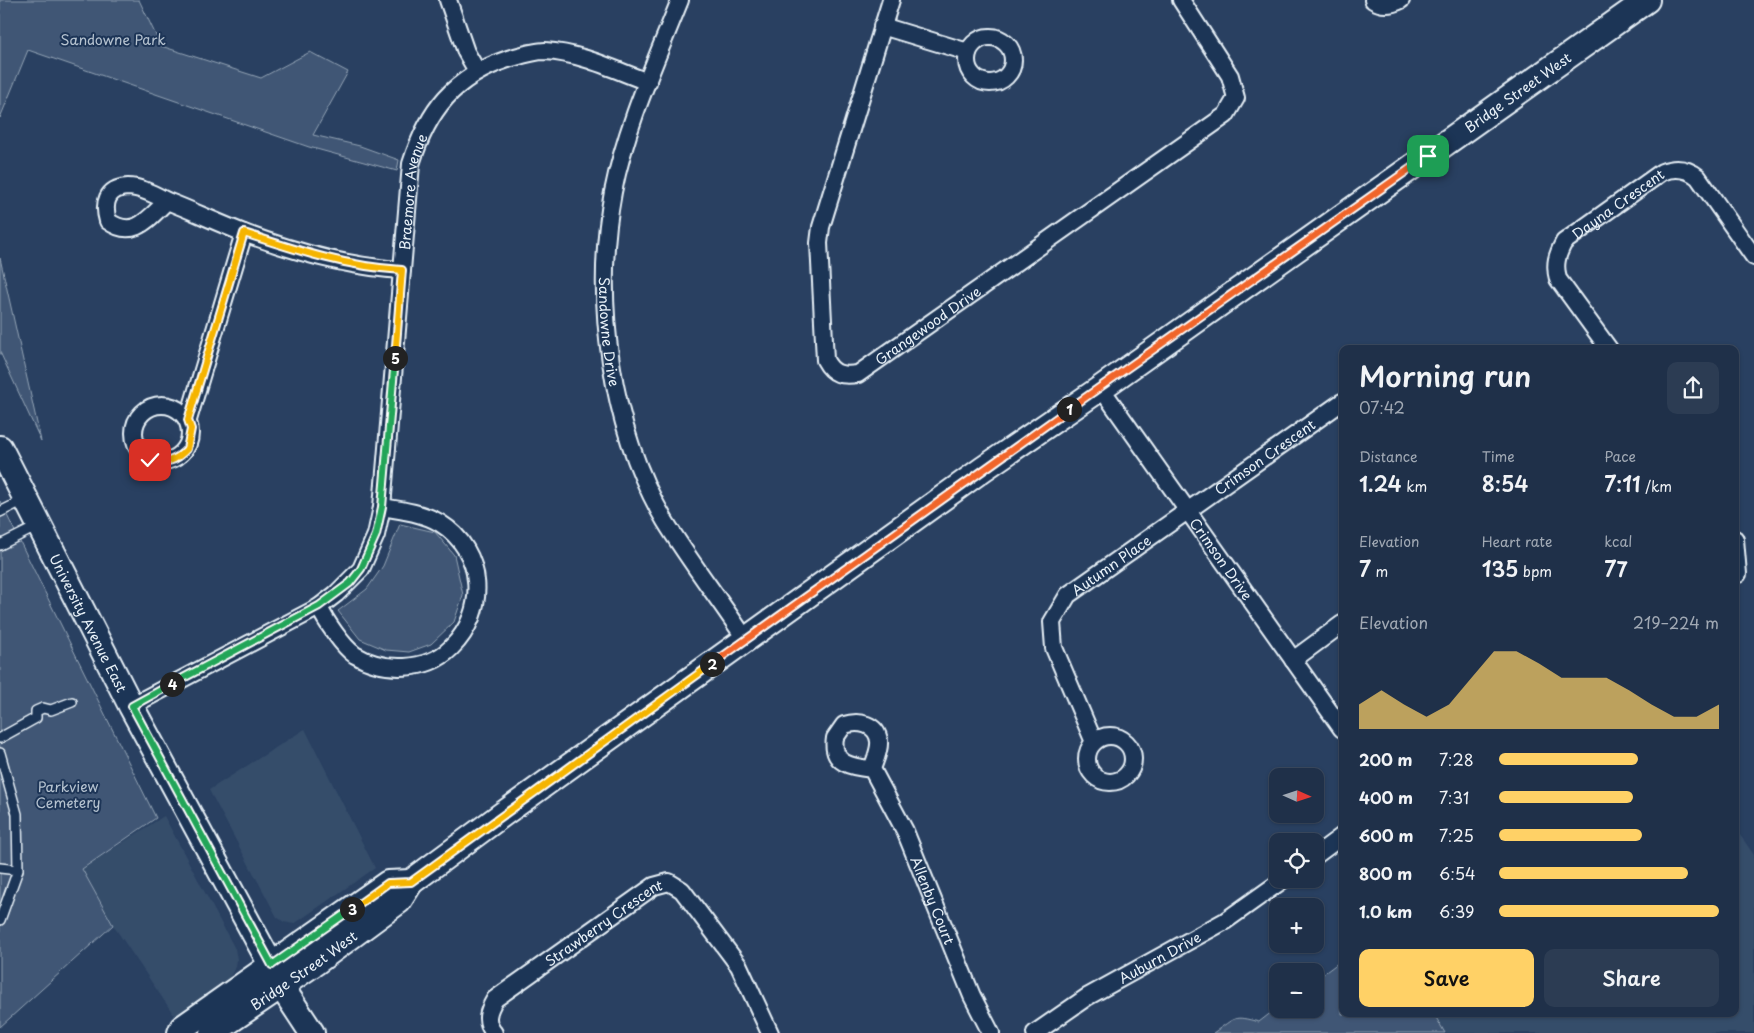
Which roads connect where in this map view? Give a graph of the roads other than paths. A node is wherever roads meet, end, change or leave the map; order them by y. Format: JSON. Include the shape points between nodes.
{"nodes":[{"id":1,"x":448,"y":0,"type":"edge"},
{"id":2,"x":680,"y":0,"type":"edge"},
{"id":3,"x":891,"y":0,"type":"edge"},
{"id":4,"x":1181,"y":0,"type":"edge"},
{"id":5,"x":1373,"y":0,"type":"edge"},
{"id":6,"x":1400,"y":0,"type":"edge"},
{"id":7,"x":1647,"y":0,"type":"edge"},
{"id":8,"x":882,"y":26,"type":"junction"},
{"id":9,"x":968,"y":52,"type":"dead end"},
{"id":10,"x":477,"y":71,"type":"junction"},
{"id":11,"x":648,"y":82,"type":"junction"},
{"id":12,"x":167,"y":201,"type":"dead end"},
{"id":13,"x":244,"y":233,"type":"junction"},
{"id":14,"x":1754,"y":257,"type":"edge"},
{"id":15,"x":402,"y":270,"type":"junction"},
{"id":16,"x":1606,"y":345,"type":"edge"},
{"id":17,"x":1100,"y":388,"type":"junction"},
{"id":18,"x":1339,"y":404,"type":"edge"},
{"id":19,"x":188,"y":420,"type":"dead end"},
{"id":20,"x":0,"y":448,"type":"edge"},
{"id":21,"x":26,"y":499,"type":"junction"},
{"id":22,"x":382,"y":507,"type":"junction"},
{"id":23,"x":1187,"y":511,"type":"junction"},
{"id":24,"x":0,"y":512,"type":"edge"},
{"id":25,"x":40,"y":524,"type":"junction"},
{"id":26,"x":0,"y":545,"type":"edge"},
{"id":27,"x":1739,"y":559,"type":"edge"},
{"id":28,"x":1742,"y":574,"type":"edge"},
{"id":29,"x":319,"y":606,"type":"junction"},
{"id":30,"x":1339,"y":626,"type":"edge"},
{"id":31,"x":746,"y":640,"type":"junction"},
{"id":32,"x":1292,"y":660,"type":"junction"},
{"id":33,"x":72,"y":702,"type":"dead end"},
{"id":34,"x":132,"y":706,"type":"junction"},
{"id":35,"x":1339,"y":725,"type":"edge"},
{"id":36,"x":0,"y":738,"type":"edge"},
{"id":37,"x":1094,"y":742,"type":"dead end"},
{"id":38,"x":0,"y":753,"type":"edge"},
{"id":39,"x":872,"y":769,"type":"dead end"},
{"id":40,"x":1339,"y":838,"type":"edge"},
{"id":41,"x":1324,"y":849,"type":"edge"},
{"id":42,"x":0,"y":868,"type":"edge"},
{"id":43,"x":18,"y":870,"type":"junction"},
{"id":44,"x":1271,"y":888,"type":"edge"},
{"id":45,"x":0,"y":920,"type":"edge"},
{"id":46,"x":277,"y":975,"type":"junction"},
{"id":47,"x":180,"y":1033,"type":"edge"},
{"id":48,"x":212,"y":1033,"type":"edge"},
{"id":49,"x":312,"y":1033,"type":"edge"},
{"id":50,"x":494,"y":1033,"type":"edge"},
{"id":51,"x":770,"y":1033,"type":"edge"},
{"id":52,"x":991,"y":1033,"type":"edge"},
{"id":53,"x":1035,"y":1033,"type":"edge"}],
"edges":[{"from":1,"to":10,"type":"street","via":[[466,52]]},
{"from":2,"to":11,"type":"street","name":"Sandowne Drive"},
{"from":3,"to":8,"type":"street","name":"Grangewood Drive"},
{"from":4,"to":8,"type":"street","name":"Grangewood Drive","via":[[1230,76],[1236,98],[1226,115],[858,374],[844,376],[831,370],[825,360],[818,243]]},
{"from":5,"to":6,"type":"street","via":[[1382,4]]},
{"from":7,"to":17,"type":"main road","name":"Bridge Street West"},
{"from":8,"to":9,"type":"street"},
{"from":10,"to":11,"type":"street","name":"Braemore Avenue","via":[[544,51],[583,58]]},
{"from":10,"to":15,"type":"street","name":"Braemore Avenue","via":[[450,92],[417,144],[408,184]]},
{"from":11,"to":31,"type":"street","name":"Sandowne Drive","via":[[629,132],[613,191],[607,234],[606,315],[614,383],[637,460],[665,520]]},
{"from":12,"to":13,"type":"street"},
{"from":13,"to":15,"type":"street","via":[[325,259]]},
{"from":13,"to":19,"type":"street"},
{"from":14,"to":16,"type":"street","name":"Dayna Crescent","via":[[1698,177],[1681,169],[1662,172],[1564,242],[1557,255],[1555,268],[1558,279]]},
{"from":15,"to":22,"type":"street","name":"Braemore Avenue"},
{"from":17,"to":23,"type":"street","name":"Crimson Drive"},
{"from":17,"to":31,"type":"main road","name":"Bridge Street West"},
{"from":18,"to":23,"type":"street","name":"Crimson Crescent"},
{"from":20,"to":21,"type":"main road","name":"University Avenue East"},
{"from":21,"to":24,"type":"lane"},
{"from":21,"to":25,"type":"main road","name":"University Avenue East"},
{"from":22,"to":29,"type":"street","name":"Braemore Avenue","via":[[376,535],[361,569],[350,583]]},
{"from":22,"to":29,"type":"street","via":[[424,516],[439,523],[458,536],[465,546],[477,576],[477,586],[472,616],[464,633],[450,649],[420,665],[394,668],[354,654],[325,619]]},
{"from":23,"to":32,"type":"street","name":"Crimson Drive"},
{"from":23,"to":37,"type":"street","name":"Autumn Place","via":[[1068,595],[1052,622],[1054,648]]},
{"from":25,"to":26,"type":"lane"},
{"from":25,"to":34,"type":"main road","name":"University Avenue East"},
{"from":27,"to":28,"type":"street"},
{"from":29,"to":34,"type":"street","name":"Braemore Avenue"},
{"from":30,"to":32,"type":"street"},
{"from":31,"to":46,"type":"main road","name":"Bridge Street West","via":[[411,882],[399,901]]},
{"from":32,"to":35,"type":"street","name":"Crimson Drive"},
{"from":33,"to":36,"type":"lane","via":[[51,710],[43,708],[36,711],[36,718]]},
{"from":34,"to":46,"type":"main road","name":"University Avenue East"},
{"from":38,"to":43,"type":"lane","via":[[17,814]]},
{"from":39,"to":52,"type":"street","name":"Allenby Court","via":[[905,830],[972,996]]},
{"from":40,"to":41,"type":"street"},
{"from":42,"to":43,"type":"lane"},
{"from":43,"to":45,"type":"lane"},
{"from":44,"to":53,"type":"street","name":"Auburn Drive","via":[[1225,921],[1087,997]]},
{"from":46,"to":47,"type":"main road","name":"Bridge Street West","via":[[182,1028]]},
{"from":46,"to":48,"type":"main road","name":"Bridge Street West"},
{"from":46,"to":49,"type":"main road","name":"University Avenue East"},
{"from":50,"to":51,"type":"street","name":"Strawberry Crescent","via":[[489,1027],[487,1012],[495,999],[654,886],[669,882],[682,890],[739,966]]}]}
